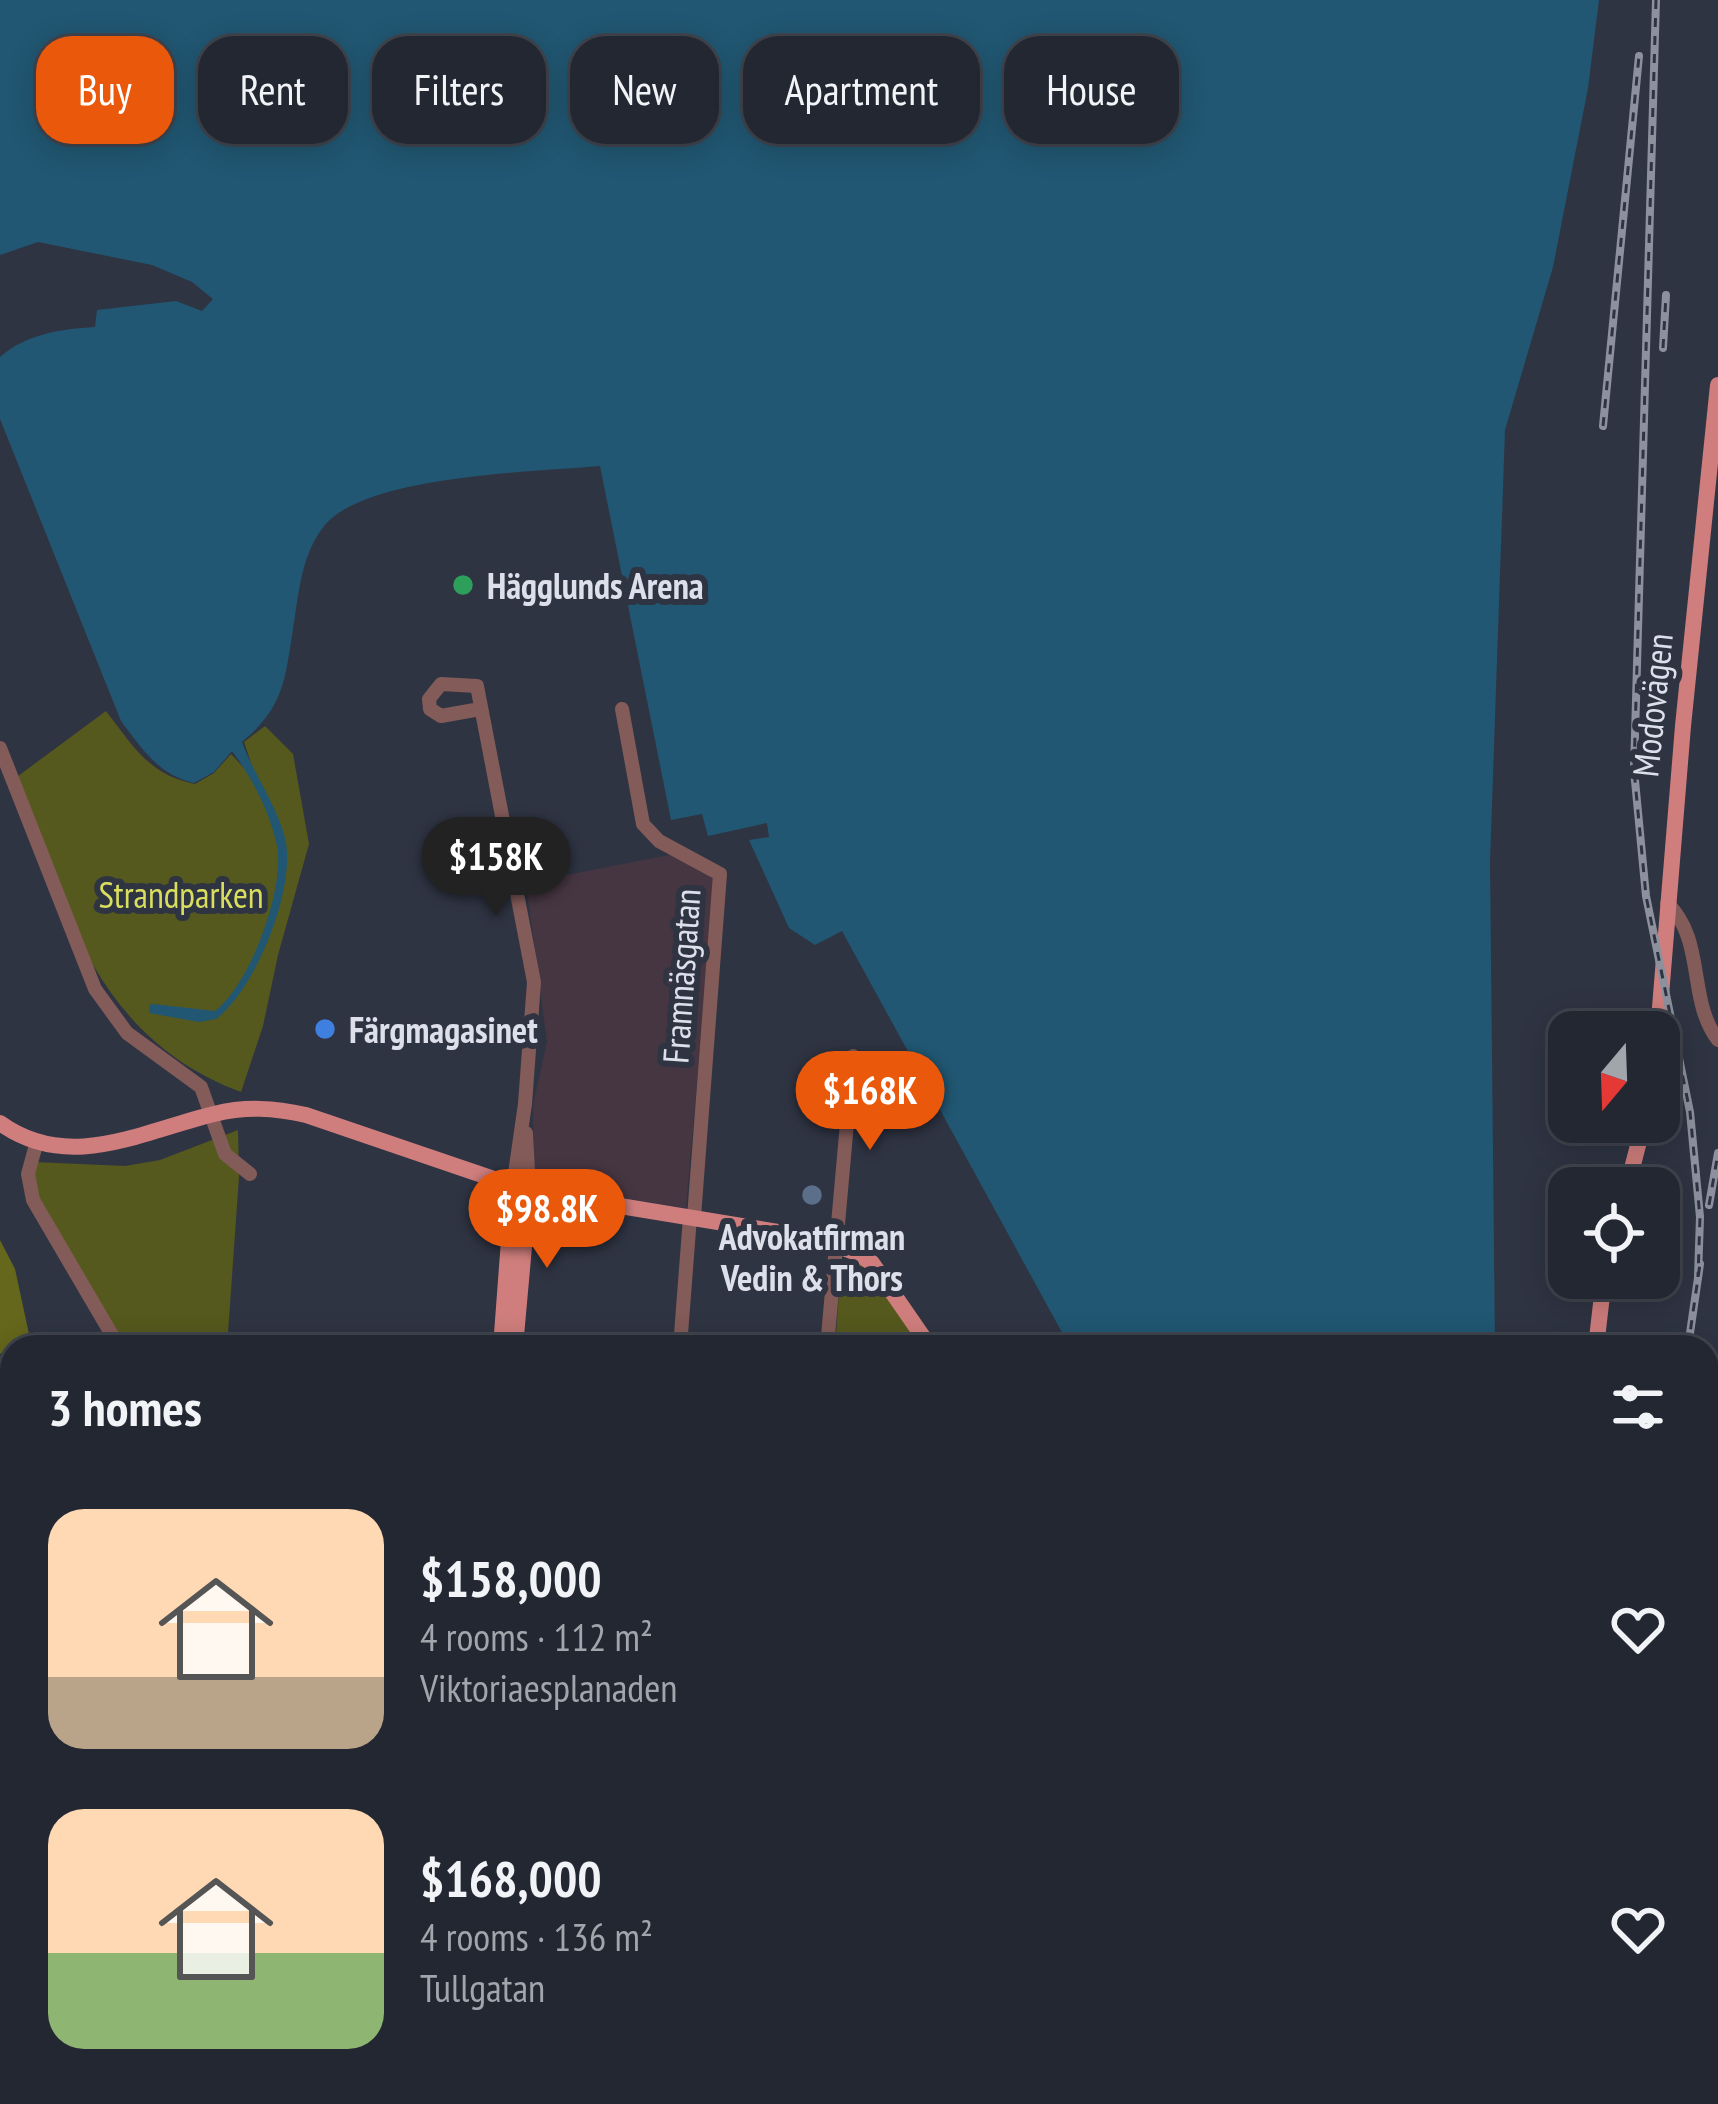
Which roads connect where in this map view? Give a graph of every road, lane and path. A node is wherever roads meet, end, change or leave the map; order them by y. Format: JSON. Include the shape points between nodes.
{"nodes":[{"id":1,"x":1718,"y":386,"type":"edge"},
{"id":2,"x":481,"y":709,"type":"dead end"},
{"id":3,"x":622,"y":709,"type":"dead end"},
{"id":4,"x":0,"y":748,"type":"edge"},
{"id":5,"x":1666,"y":904,"type":"junction"},
{"id":6,"x":1659,"y":1011,"type":"edge"},
{"id":7,"x":1718,"y":1040,"type":"edge"},
{"id":8,"x":853,"y":1056,"type":"dead end"},
{"id":9,"x":213,"y":1114,"type":"junction"},
{"id":10,"x":0,"y":1123,"type":"edge"},
{"id":11,"x":37,"y":1142,"type":"junction"},
{"id":12,"x":250,"y":1174,"type":"dead end"},
{"id":13,"x":521,"y":1189,"type":"junction"},
{"id":14,"x":692,"y":1217,"type":"junction"},
{"id":15,"x":836,"y":1252,"type":"junction"},
{"id":16,"x":1602,"y":1299,"type":"edge"},
{"id":17,"x":112,"y":1335,"type":"edge"},
{"id":18,"x":503,"y":1335,"type":"edge"},
{"id":19,"x":515,"y":1335,"type":"edge"},
{"id":20,"x":681,"y":1335,"type":"edge"},
{"id":21,"x":828,"y":1335,"type":"edge"},
{"id":22,"x":922,"y":1335,"type":"edge"},
{"id":23,"x":1597,"y":1335,"type":"edge"}],
"edges":[{"from":1,"to":5,"type":"main road","name":"Modovägen"},
{"from":2,"to":13,"type":"street","via":[[534,982]]},
{"from":3,"to":14,"type":"street","name":"Framnäsgatan","via":[[643,824],[720,874]]},
{"from":4,"to":9,"type":"street","via":[[95,989],[127,1033],[196,1082]]},
{"from":5,"to":6,"type":"main road","name":"Modovägen"},
{"from":5,"to":7,"type":"street","via":[[1684,920],[1702,1012]]},
{"from":8,"to":15,"type":"street"},
{"from":9,"to":11,"type":"main road","via":[[105,1146]]},
{"from":9,"to":12,"type":"street","via":[[225,1154]]},
{"from":9,"to":13,"type":"main road","via":[[254,1108],[306,1115]]},
{"from":10,"to":11,"type":"main road"},
{"from":11,"to":17,"type":"street","via":[[28,1174],[33,1200]]},
{"from":13,"to":14,"type":"main road"},
{"from":13,"to":18,"type":"main road"},
{"from":13,"to":19,"type":"main road"},
{"from":14,"to":15,"type":"main road","via":[[815,1238]]},
{"from":14,"to":20,"type":"street"},
{"from":15,"to":21,"type":"street"},
{"from":15,"to":22,"type":"main road","via":[[857,1253],[884,1276]]},
{"from":16,"to":23,"type":"main road"}]}
